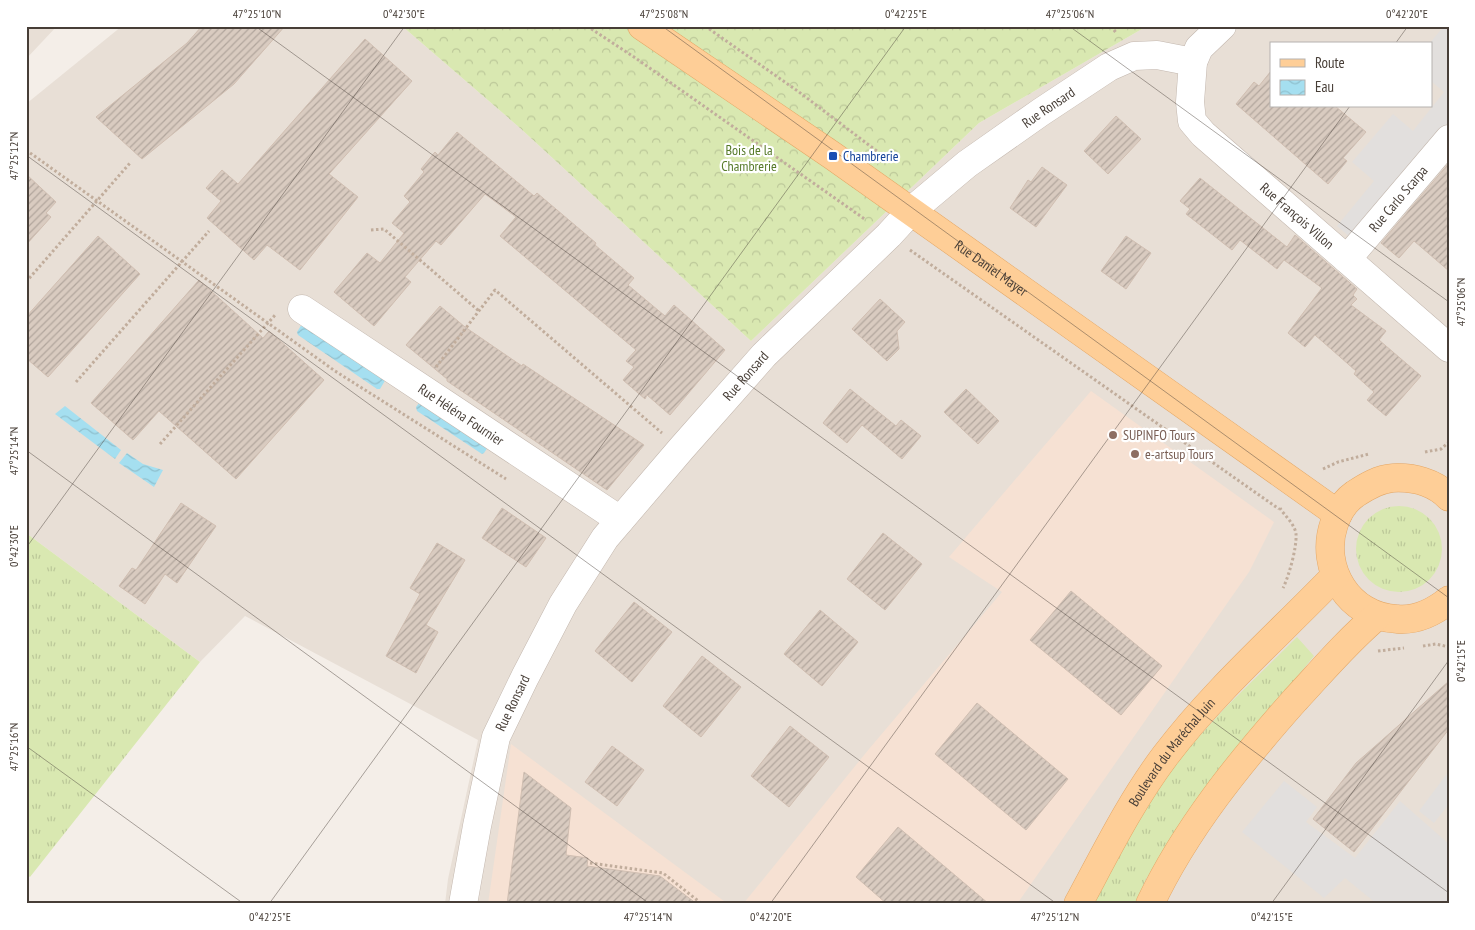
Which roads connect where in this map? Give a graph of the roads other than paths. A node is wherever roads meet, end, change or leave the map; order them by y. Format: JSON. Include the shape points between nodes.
{"nodes":[{"id":1,"x":642,"y":26,"type":"edge"},
{"id":2,"x":1222,"y":26,"type":"edge"},
{"id":3,"x":1193,"y":62,"type":"junction"},
{"id":4,"x":1449,"y":139,"type":"edge"},
{"id":5,"x":911,"y":211,"type":"junction"},
{"id":6,"x":1347,"y":259,"type":"junction"},
{"id":7,"x":290,"y":310,"type":"road end"},
{"id":8,"x":1449,"y":348,"type":"edge"},
{"id":9,"x":1442,"y":484,"type":"edge"},
{"id":10,"x":1338,"y":514,"type":"junction"},
{"id":11,"x":620,"y":520,"type":"junction"},
{"id":12,"x":1335,"y":576,"type":"junction"},
{"id":13,"x":1449,"y":600,"type":"edge"},
{"id":14,"x":1377,"y":616,"type":"junction"},
{"id":15,"x":463,"y":904,"type":"edge"},
{"id":16,"x":1078,"y":904,"type":"edge"},
{"id":17,"x":1150,"y":904,"type":"edge"}],
"edges":[{"from":1,"to":5,"type":"main road","name":"Rue Daniel Mayer"},
{"from":2,"to":3,"type":"street","via":[[1199,48]]},
{"from":3,"to":5,"type":"street","name":"Rue Ronsard","via":[[1157,55],[1134,56],[1108,67],[967,164]]},
{"from":3,"to":6,"type":"street","name":"Rue François Villon","via":[[1192,121]]},
{"from":4,"to":6,"type":"street","name":"Rue Carlo Scarpa"},
{"from":5,"to":10,"type":"main road","name":"Rue Daniel Mayer"},
{"from":5,"to":11,"type":"street","name":"Rue Ronsard","via":[[764,355]]},
{"from":6,"to":8,"type":"street","name":"Rue François Villon"},
{"from":7,"to":11,"type":"street","name":"Rue Héléna Fournier","via":[[420,387]]},
{"from":9,"to":10,"type":"main road","via":[[1387,478],[1368,485],[1350,498]]},
{"from":10,"to":12,"type":"main road","via":[[1330,535],[1330,556]]},
{"from":11,"to":15,"type":"street","name":"Rue Ronsard","via":[[563,604],[496,738]]},
{"from":12,"to":14,"type":"main road","via":[[1345,593],[1360,607]]},
{"from":12,"to":16,"type":"main road","name":"Boulevard du Maréchal Juin","via":[[1214,696],[1170,749],[1146,782]]},
{"from":13,"to":14,"type":"main road","via":[[1436,610],[1418,617],[1397,620]]},
{"from":14,"to":17,"type":"main road","via":[[1331,660],[1234,771],[1188,838]]}]}
